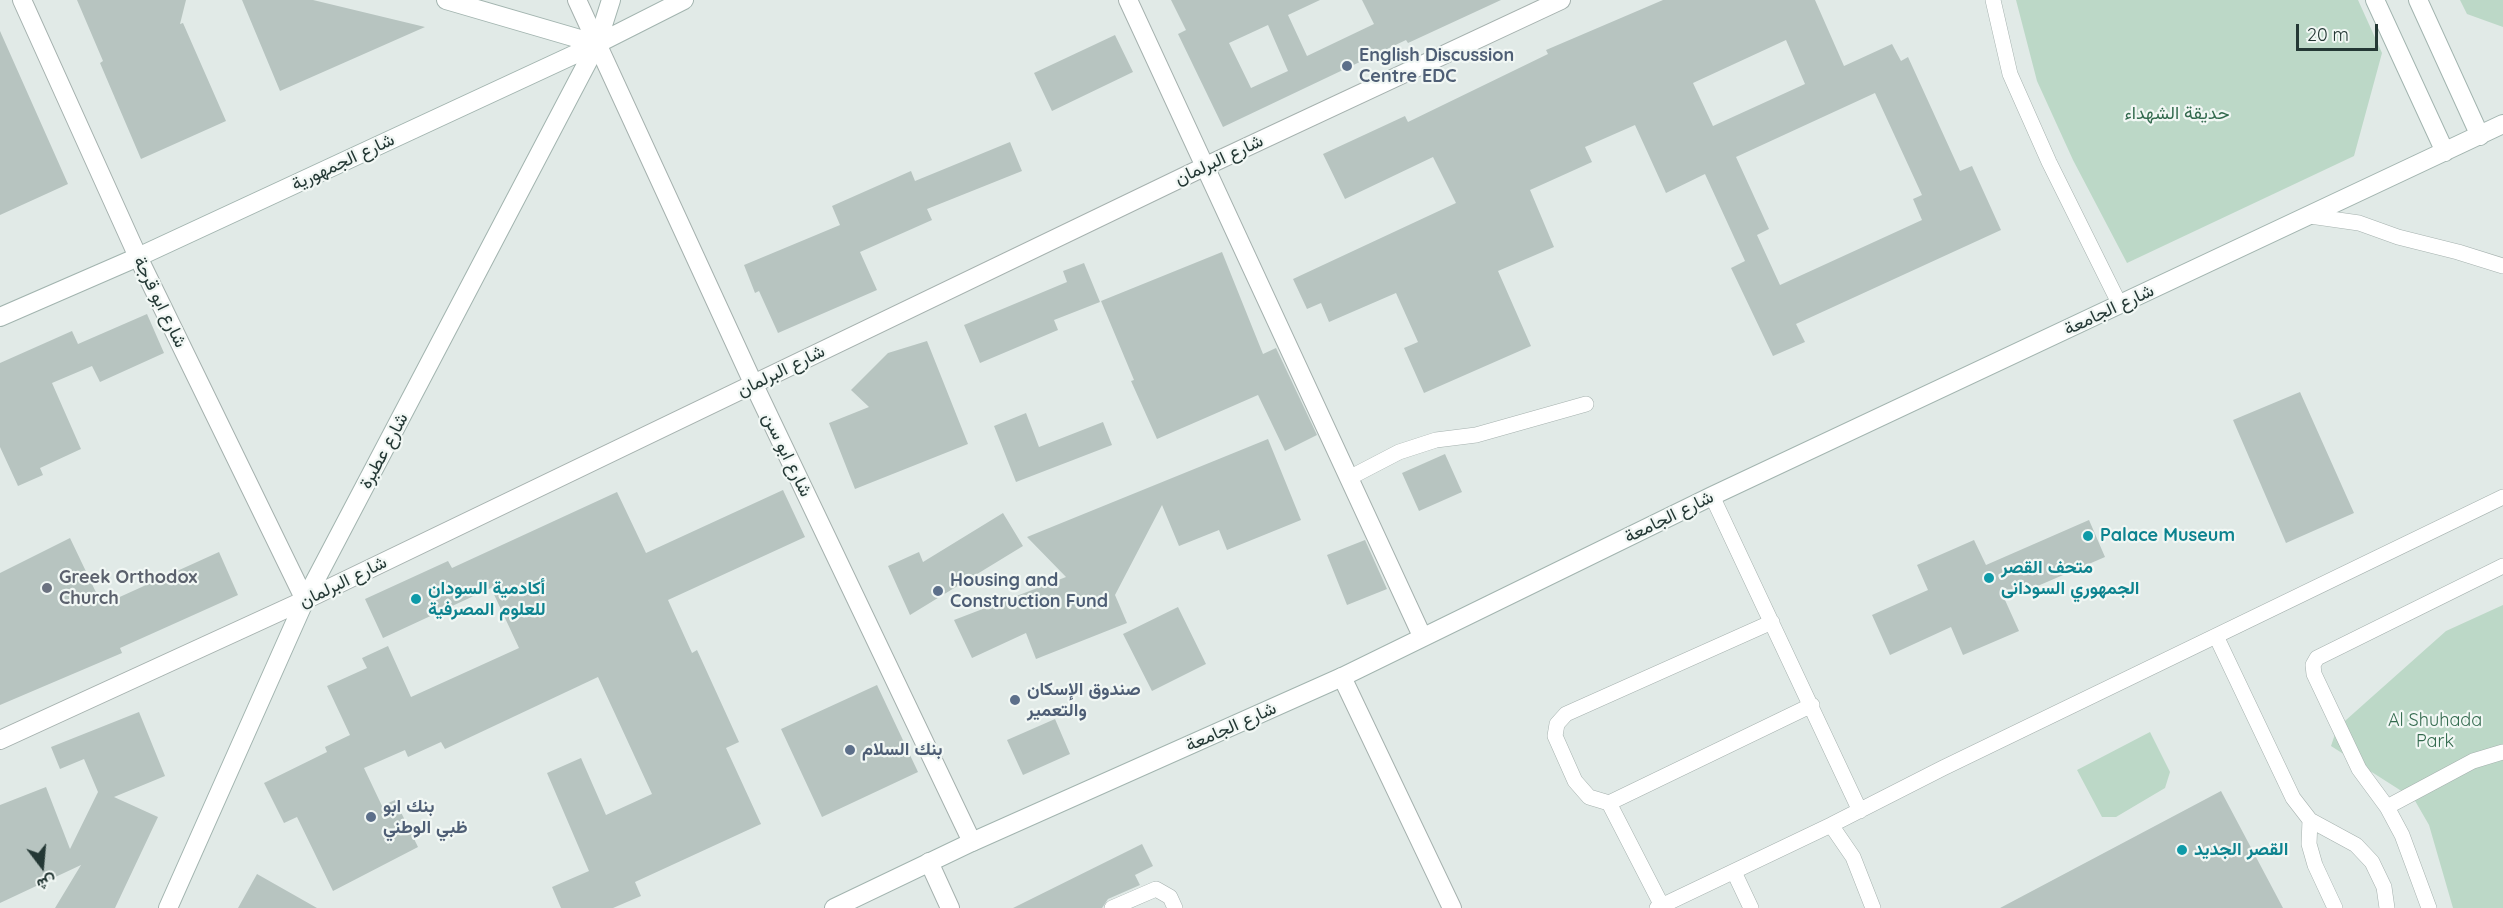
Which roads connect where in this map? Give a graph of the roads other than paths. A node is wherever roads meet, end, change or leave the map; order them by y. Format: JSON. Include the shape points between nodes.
{"nodes":[{"id":1,"x":22,"y":0,"type":"edge"},
{"id":2,"x":446,"y":0,"type":"edge"},
{"id":3,"x":577,"y":0,"type":"edge"},
{"id":4,"x":611,"y":0,"type":"edge"},
{"id":5,"x":684,"y":0,"type":"edge"},
{"id":6,"x":1128,"y":0,"type":"edge"},
{"id":7,"x":1561,"y":0,"type":"edge"},
{"id":8,"x":1993,"y":0,"type":"edge"},
{"id":9,"x":2375,"y":0,"type":"edge"},
{"id":10,"x":2418,"y":0,"type":"edge"},
{"id":11,"x":597,"y":44,"type":"junction"},
{"id":12,"x":2503,"y":124,"type":"edge"},
{"id":13,"x":2480,"y":136,"type":"junction"},
{"id":14,"x":2445,"y":152,"type":"junction"},
{"id":15,"x":1206,"y":166,"type":"junction"},
{"id":16,"x":2310,"y":216,"type":"junction"},
{"id":17,"x":138,"y":257,"type":"junction"},
{"id":18,"x":2503,"y":266,"type":"edge"},
{"id":19,"x":2120,"y":305,"type":"junction"},
{"id":20,"x":0,"y":317,"type":"edge"},
{"id":21,"x":753,"y":385,"type":"junction"},
{"id":22,"x":1586,"y":404,"type":"dead end"},
{"id":23,"x":1349,"y":478,"type":"junction"},
{"id":24,"x":1712,"y":496,"type":"junction"},
{"id":25,"x":2503,"y":497,"type":"edge"},
{"id":26,"x":2503,"y":566,"type":"edge"},
{"id":27,"x":305,"y":600,"type":"junction"},
{"id":28,"x":1772,"y":622,"type":"junction"},
{"id":29,"x":1422,"y":636,"type":"junction"},
{"id":30,"x":2216,"y":636,"type":"junction"},
{"id":31,"x":1342,"y":677,"type":"junction"},
{"id":32,"x":1812,"y":705,"type":"junction"},
{"id":33,"x":0,"y":740,"type":"edge"},
{"id":34,"x":2503,"y":752,"type":"edge"},
{"id":35,"x":1609,"y":803,"type":"junction"},
{"id":36,"x":2387,"y":807,"type":"junction"},
{"id":37,"x":1860,"y":811,"type":"junction"},
{"id":38,"x":2310,"y":820,"type":"junction"},
{"id":39,"x":1831,"y":825,"type":"junction"},
{"id":40,"x":972,"y":842,"type":"junction"},
{"id":41,"x":928,"y":862,"type":"junction"},
{"id":42,"x":1734,"y":872,"type":"junction"},
{"id":43,"x":1659,"y":907,"type":"edge"},
{"id":44,"x":168,"y":908,"type":"edge"},
{"id":45,"x":834,"y":908,"type":"edge"},
{"id":46,"x":950,"y":908,"type":"edge"},
{"id":47,"x":1112,"y":908,"type":"edge"},
{"id":48,"x":1175,"y":908,"type":"edge"},
{"id":49,"x":1452,"y":908,"type":"edge"},
{"id":50,"x":1751,"y":908,"type":"edge"},
{"id":51,"x":1873,"y":908,"type":"edge"},
{"id":52,"x":2335,"y":908,"type":"edge"},
{"id":53,"x":2387,"y":908,"type":"edge"},
{"id":54,"x":2429,"y":908,"type":"edge"}],
"edges":[{"from":1,"to":17,"type":"street","name":"شارع ابو قرجة"},
{"from":2,"to":11,"type":"street"},
{"from":3,"to":11,"type":"street","name":"شارع ابو سن"},
{"from":4,"to":11,"type":"street","name":"شارع عطبرة"},
{"from":5,"to":11,"type":"street","name":"شارع الجمهورية"},
{"from":6,"to":15,"type":"street"},
{"from":7,"to":15,"type":"street","name":"شارع البرلمان"},
{"from":8,"to":19,"type":"lane","via":[[2010,74]]},
{"from":9,"to":14,"type":"street"},
{"from":10,"to":13,"type":"street"},
{"from":11,"to":17,"type":"street","name":"شارع الجمهورية"},
{"from":11,"to":21,"type":"street","name":"شارع ابو سن"},
{"from":11,"to":27,"type":"street","name":"شارع عطبرة"},
{"from":12,"to":13,"type":"street","name":"شارع الجامعة"},
{"from":13,"to":14,"type":"street","name":"شارع الجامعة"},
{"from":14,"to":16,"type":"street","name":"شارع الجامعة"},
{"from":15,"to":21,"type":"street","name":"شارع البرلمان"},
{"from":15,"to":23,"type":"street"},
{"from":16,"to":18,"type":"lane","via":[[2359,223]]},
{"from":16,"to":19,"type":"street","name":"شارع الجامعة"},
{"from":17,"to":20,"type":"street","name":"شارع الجمهورية"},
{"from":17,"to":27,"type":"street","name":"شارع ابو قرجة"},
{"from":19,"to":24,"type":"street","name":"شارع الجامعة"},
{"from":21,"to":27,"type":"street","name":"شارع البرلمان"},
{"from":21,"to":40,"type":"street","name":"شارع ابو سن"},
{"from":22,"to":23,"type":"lane","via":[[1476,435],[1436,440],[1399,452]]},
{"from":23,"to":29,"type":"street"},
{"from":24,"to":28,"type":"lane"},
{"from":24,"to":29,"type":"street","name":"شارع الجامعة"},
{"from":25,"to":30,"type":"lane"},
{"from":26,"to":36,"type":"lane","via":[[2317,658],[2313,665],[2359,769]]},
{"from":27,"to":33,"type":"street","name":"شارع البرلمان"},
{"from":27,"to":44,"type":"street","name":"شارع عطبرة"},
{"from":28,"to":32,"type":"lane"},
{"from":28,"to":35,"type":"lane","via":[[1566,714],[1557,724],[1555,736],[1575,781],[1589,797]]},
{"from":29,"to":31,"type":"street","name":"شارع الجامعة"},
{"from":30,"to":37,"type":"lane"},
{"from":30,"to":38,"type":"lane","via":[[2293,798]]},
{"from":31,"to":40,"type":"street","name":"شارع الجامعة"},
{"from":31,"to":49,"type":"street"},
{"from":32,"to":35,"type":"lane"},
{"from":32,"to":37,"type":"lane"},
{"from":34,"to":36,"type":"lane","via":[[2473,761]]},
{"from":35,"to":43,"type":"lane"},
{"from":36,"to":54,"type":"lane","via":[[2402,835]]},
{"from":37,"to":39,"type":"lane"},
{"from":38,"to":52,"type":"lane","via":[[2309,844]]},
{"from":38,"to":53,"type":"lane","via":[[2356,845],[2372,862],[2384,887]]},
{"from":39,"to":42,"type":"lane"},
{"from":39,"to":51,"type":"lane","via":[[1853,857]]},
{"from":40,"to":41,"type":"street","name":"شارع الجامعة"},
{"from":41,"to":45,"type":"street","name":"شارع الجامعة"},
{"from":41,"to":46,"type":"street"},
{"from":42,"to":43,"type":"lane"},
{"from":42,"to":50,"type":"lane"},
{"from":47,"to":48,"type":"lane","via":[[1156,889],[1170,897]]}]}
